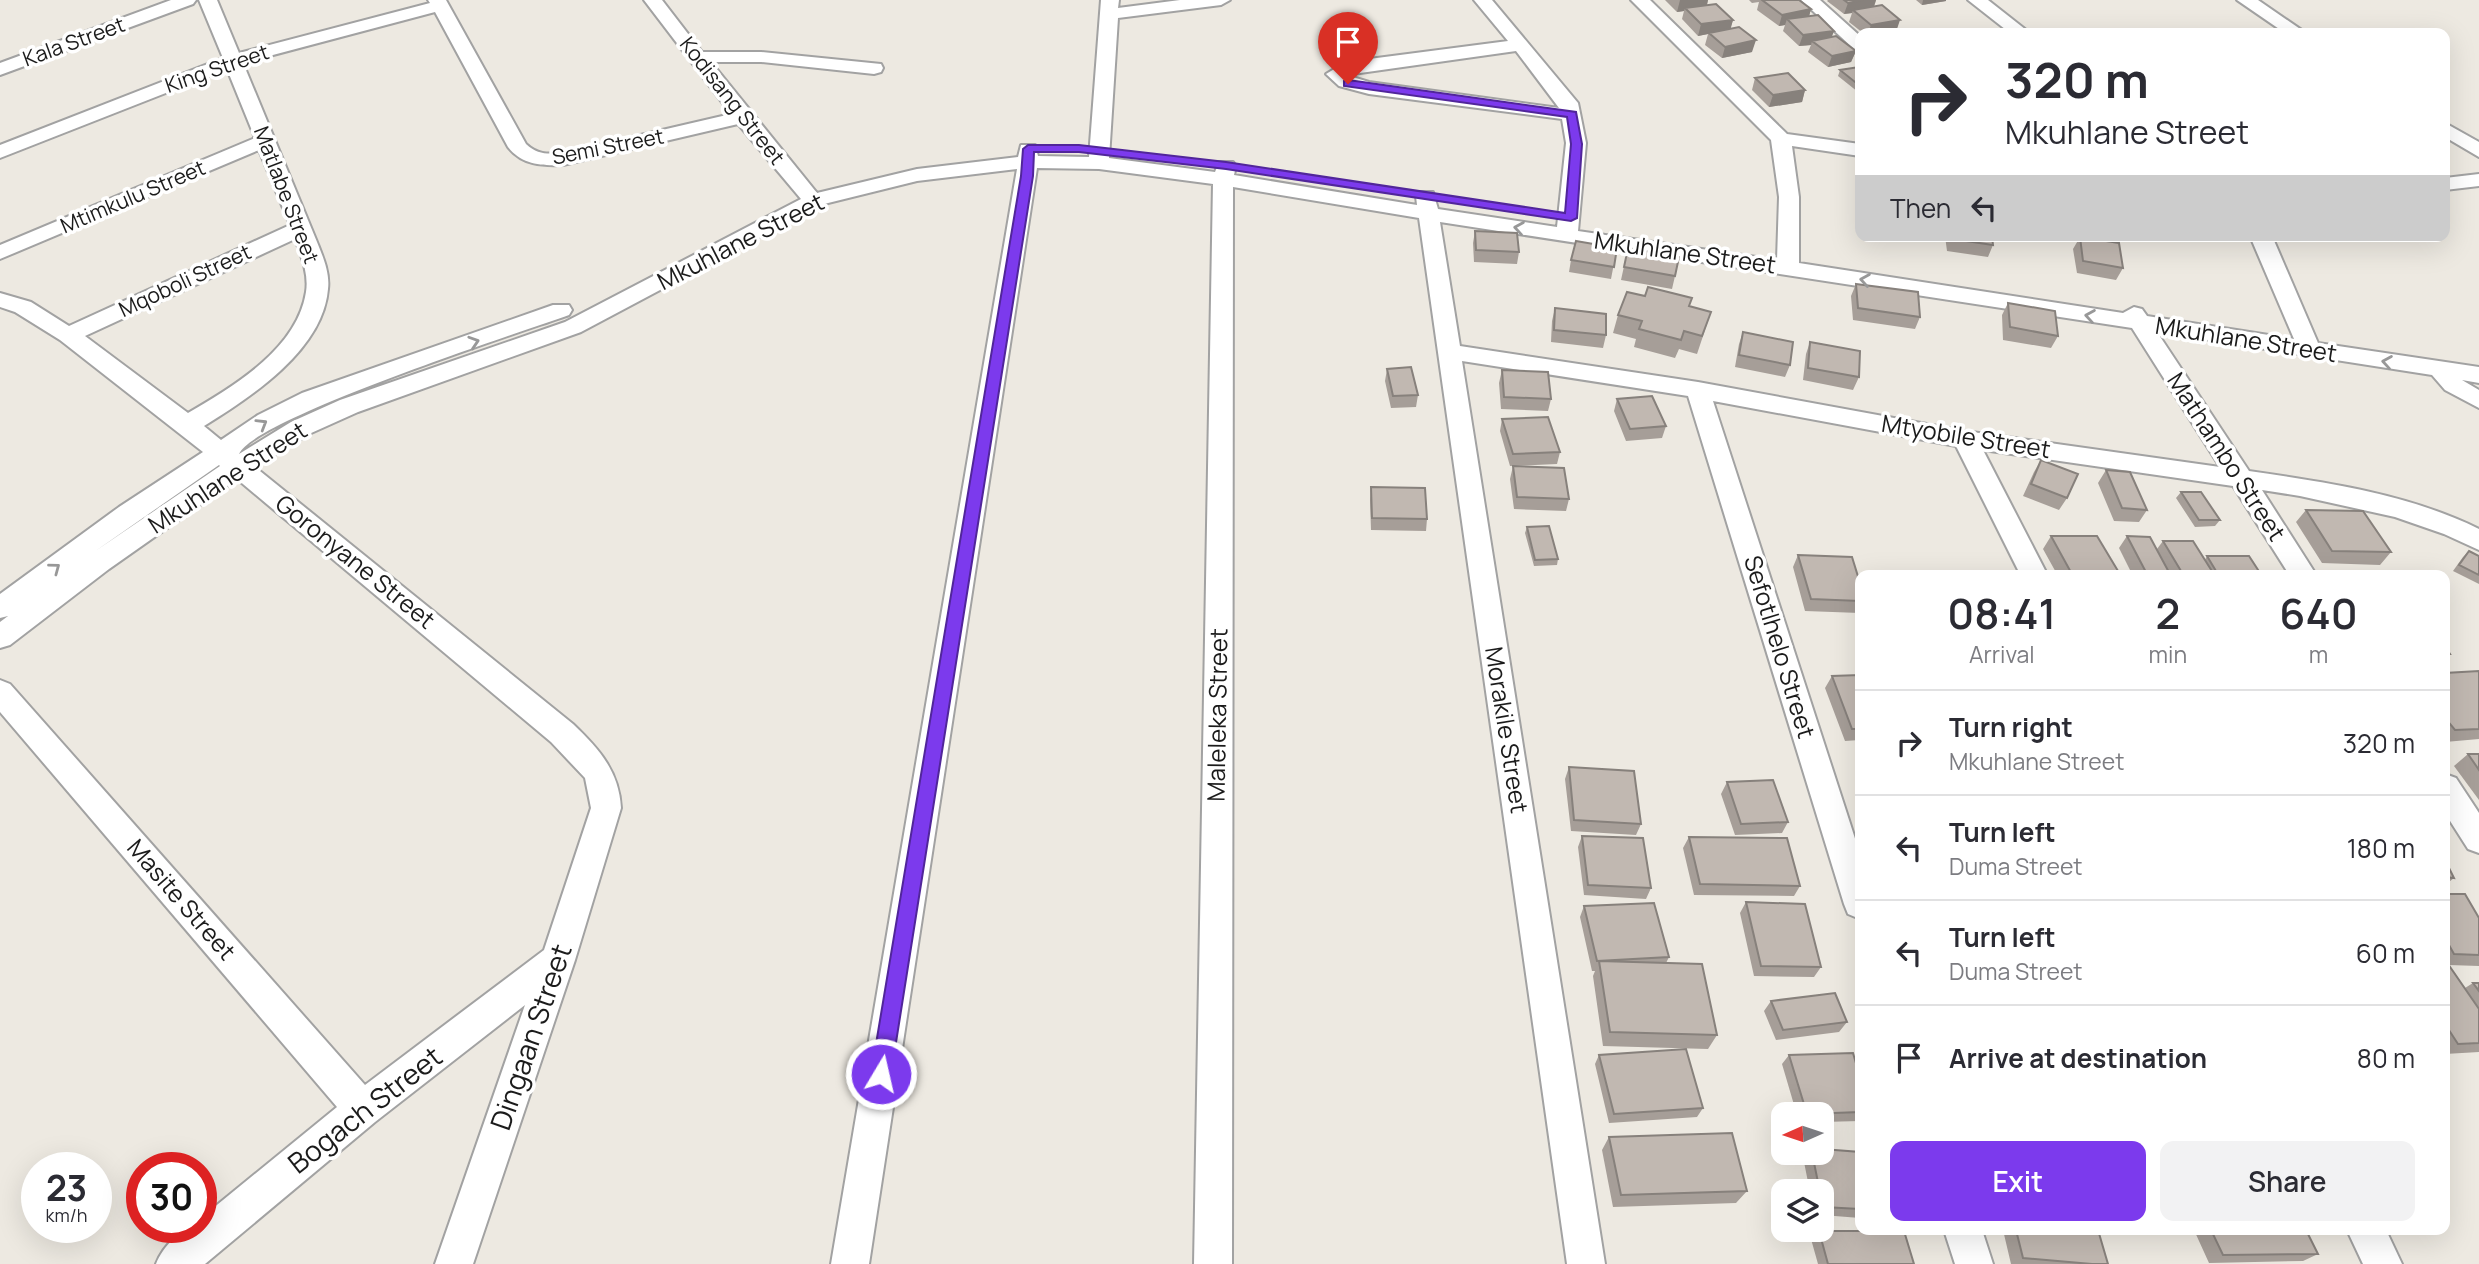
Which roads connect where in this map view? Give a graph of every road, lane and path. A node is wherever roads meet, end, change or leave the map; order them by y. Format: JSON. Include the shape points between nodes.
{"nodes":[{"id":1,"x":187,"y":0,"type":"edge"},
{"id":2,"x":208,"y":0,"type":"edge"},
{"id":3,"x":653,"y":0,"type":"edge"},
{"id":4,"x":1221,"y":0,"type":"edge"},
{"id":5,"x":1483,"y":0,"type":"edge"},
{"id":6,"x":1640,"y":0,"type":"edge"},
{"id":7,"x":1810,"y":0,"type":"edge"},
{"id":8,"x":1977,"y":0,"type":"edge"},
{"id":9,"x":2246,"y":0,"type":"edge"},
{"id":10,"x":439,"y":3,"type":"edge"},
{"id":11,"x":1106,"y":4,"type":"edge"},
{"id":12,"x":2014,"y":28,"type":"edge"},
{"id":13,"x":2289,"y":28,"type":"edge"},
{"id":14,"x":1855,"y":40,"type":"edge"},
{"id":15,"x":1520,"y":45,"type":"junction"},
{"id":16,"x":697,"y":57,"type":"junction"},
{"id":17,"x":233,"y":60,"type":"junction"},
{"id":18,"x":874,"y":68,"type":"dead end"},
{"id":19,"x":0,"y":69,"type":"edge"},
{"id":20,"x":1572,"y":115,"type":"junction"},
{"id":21,"x":743,"y":117,"type":"junction"},
{"id":22,"x":2450,"y":131,"type":"edge"},
{"id":23,"x":1781,"y":139,"type":"junction"},
{"id":24,"x":266,"y":140,"type":"junction"},
{"id":25,"x":1855,"y":149,"type":"edge"},
{"id":26,"x":2479,"y":151,"type":"edge"},
{"id":27,"x":0,"y":152,"type":"edge"},
{"id":28,"x":1028,"y":156,"type":"junction"},
{"id":29,"x":1100,"y":157,"type":"junction"},
{"id":30,"x":1224,"y":173,"type":"junction"},
{"id":31,"x":2479,"y":180,"type":"edge"},
{"id":32,"x":2450,"y":183,"type":"edge"},
{"id":33,"x":807,"y":195,"type":"junction"},
{"id":34,"x":1427,"y":205,"type":"junction"},
{"id":35,"x":1569,"y":227,"type":"junction"},
{"id":36,"x":301,"y":228,"type":"junction"},
{"id":37,"x":2264,"y":242,"type":"edge"},
{"id":38,"x":0,"y":253,"type":"edge"},
{"id":39,"x":1788,"y":260,"type":"junction"},
{"id":40,"x":0,"y":300,"type":"edge"},
{"id":41,"x":2126,"y":303,"type":"junction"},
{"id":42,"x":2140,"y":324,"type":"junction"},
{"id":43,"x":68,"y":335,"type":"junction"},
{"id":44,"x":2306,"y":340,"type":"junction"},
{"id":45,"x":1449,"y":352,"type":"junction"},
{"id":46,"x":2479,"y":359,"type":"edge"},
{"id":47,"x":2435,"y":360,"type":"junction"},
{"id":48,"x":2479,"y":375,"type":"edge"},
{"id":49,"x":1698,"y":390,"type":"junction"},
{"id":50,"x":2479,"y":400,"type":"edge"},
{"id":51,"x":187,"y":425,"type":"junction"},
{"id":52,"x":1965,"y":439,"type":"junction"},
{"id":53,"x":228,"y":459,"type":"junction"},
{"id":54,"x":2239,"y":478,"type":"junction"},
{"id":55,"x":2479,"y":540,"type":"edge"},
{"id":56,"x":2032,"y":570,"type":"edge"},
{"id":57,"x":2300,"y":570,"type":"edge"},
{"id":58,"x":0,"y":608,"type":"edge"},
{"id":59,"x":0,"y":637,"type":"edge"},
{"id":60,"x":0,"y":692,"type":"edge"},
{"id":61,"x":2450,"y":795,"type":"edge"},
{"id":62,"x":606,"y":808,"type":"joint"},
{"id":63,"x":2479,"y":839,"type":"edge"},
{"id":64,"x":1855,"y":888,"type":"edge"},
{"id":65,"x":558,"y":960,"type":"junction"},
{"id":66,"x":362,"y":1109,"type":"junction"},
{"id":67,"x":1964,"y":1235,"type":"edge"},
{"id":68,"x":2368,"y":1235,"type":"edge"},
{"id":69,"x":175,"y":1264,"type":"edge"},
{"id":70,"x":454,"y":1264,"type":"edge"},
{"id":71,"x":850,"y":1264,"type":"edge"},
{"id":72,"x":1213,"y":1264,"type":"edge"},
{"id":73,"x":1586,"y":1264,"type":"edge"},
{"id":74,"x":1973,"y":1264,"type":"edge"},
{"id":75,"x":2383,"y":1264,"type":"edge"}],
"edges":[{"from":1,"to":19,"type":"street","name":"Kala Street"},
{"from":2,"to":17,"type":"street","name":"Matlabe Street"},
{"from":3,"to":16,"type":"street","name":"Kodisang Street"},
{"from":4,"to":11,"type":"street"},
{"from":5,"to":15,"type":"street"},
{"from":6,"to":23,"type":"street"},
{"from":7,"to":14,"type":"street"},
{"from":8,"to":12,"type":"street"},
{"from":9,"to":13,"type":"street"},
{"from":10,"to":17,"type":"street","name":"King Street"},
{"from":10,"to":21,"type":"street","name":"Semi Street","via":[[517,147],[528,156],[544,160],[584,155]]},
{"from":11,"to":29,"type":"street"},
{"from":15,"to":20,"type":"street","via":[[1561,93]]},
{"from":15,"to":20,"type":"street","via":[[1346,68],[1335,74],[1348,84],[1369,88]]},
{"from":16,"to":18,"type":"street","via":[[761,57]]},
{"from":16,"to":21,"type":"street","name":"Kodisang Street"},
{"from":17,"to":24,"type":"street","name":"Matlabe Street"},
{"from":17,"to":27,"type":"street","name":"King Street"},
{"from":20,"to":35,"type":"street","via":[[1576,144]]},
{"from":21,"to":33,"type":"street","name":"Kodisang Street"},
{"from":22,"to":26,"type":"street"},
{"from":23,"to":25,"type":"street"},
{"from":23,"to":39,"type":"street","via":[[1790,197]]},
{"from":24,"to":36,"type":"street","name":"Matlabe Street"},
{"from":24,"to":38,"type":"street","name":"Mtimkulu Street"},
{"from":28,"to":29,"type":"street","name":"Mkuhlane Street"},
{"from":28,"to":33,"type":"street","name":"Mkuhlane Street"},
{"from":28,"to":71,"type":"street"},
{"from":29,"to":30,"type":"street","name":"Mkuhlane Street"},
{"from":30,"to":34,"type":"street","name":"Mkuhlane Street"},
{"from":30,"to":72,"type":"street","name":"Maleleka Street"},
{"from":31,"to":32,"type":"street"},
{"from":33,"to":53,"type":"street","name":"Mkuhlane Street","via":[[573,327],[349,406]]},
{"from":34,"to":35,"type":"street","name":"Mkuhlane Street"},
{"from":34,"to":45,"type":"street","name":"Morakile Street"},
{"from":35,"to":39,"type":"street","name":"Mkuhlane Street"},
{"from":36,"to":43,"type":"street","name":"Mqoboli Street"},
{"from":36,"to":51,"type":"street","name":"Matlabe Street","via":[[318,280],[313,306],[300,331],[280,359],[250,384]]},
{"from":37,"to":44,"type":"street"},
{"from":39,"to":41,"type":"street","name":"Mkuhlane Street"},
{"from":42,"to":39,"type":"street","name":"Mkuhlane Street","one_way":true},
{"from":40,"to":43,"type":"street","name":"Goronyane Street","via":[[23,307]]},
{"from":41,"to":42,"type":"street","name":"Mathambo Street"},
{"from":41,"to":44,"type":"street","name":"Mkuhlane Street"},
{"from":42,"to":44,"type":"street","name":"Mkuhlane Street"},
{"from":42,"to":54,"type":"street","name":"Mathambo Street"},
{"from":43,"to":51,"type":"street","name":"Goronyane Street"},
{"from":44,"to":47,"type":"street","name":"Mkuhlane Street"},
{"from":45,"to":49,"type":"street","name":"Mtyobile Street"},
{"from":45,"to":73,"type":"street","name":"Morakile Street"},
{"from":46,"to":47,"type":"street","name":"Mkuhlane Street"},
{"from":47,"to":48,"type":"street","name":"Mkuhlane Street"},
{"from":47,"to":50,"type":"street","via":[[2453,385]]},
{"from":49,"to":52,"type":"street","name":"Mtyobile Street"},
{"from":49,"to":64,"type":"street","name":"Sefotlhelo Street"},
{"from":51,"to":53,"type":"street","name":"Goronyane Street"},
{"from":52,"to":54,"type":"street","name":"Mtyobile Street"},
{"from":52,"to":56,"type":"street"},
{"from":58,"to":53,"type":"street","name":"Mkuhlane Street","one_way":true,"via":[[128,514]]},
{"from":53,"to":59,"type":"street","name":"Mkuhlane Street"},
{"from":53,"to":62,"type":"street","name":"Goronyane Street","via":[[562,733],[592,762],[604,782]]},
{"from":54,"to":55,"type":"street","name":"Mtyobile Street","via":[[2399,509]]},
{"from":54,"to":57,"type":"street","name":"Mathambo Street"},
{"from":60,"to":66,"type":"street","name":"Masite Street"},
{"from":61,"to":63,"type":"street"},
{"from":62,"to":65,"type":"street","name":"Dingaan Street"},
{"from":65,"to":66,"type":"street","name":"Bogach Street"},
{"from":65,"to":70,"type":"street","name":"Dingaan Street"},
{"from":66,"to":69,"type":"street","name":"Bogach Street"},
{"from":67,"to":74,"type":"street"},
{"from":68,"to":75,"type":"street"}]}
